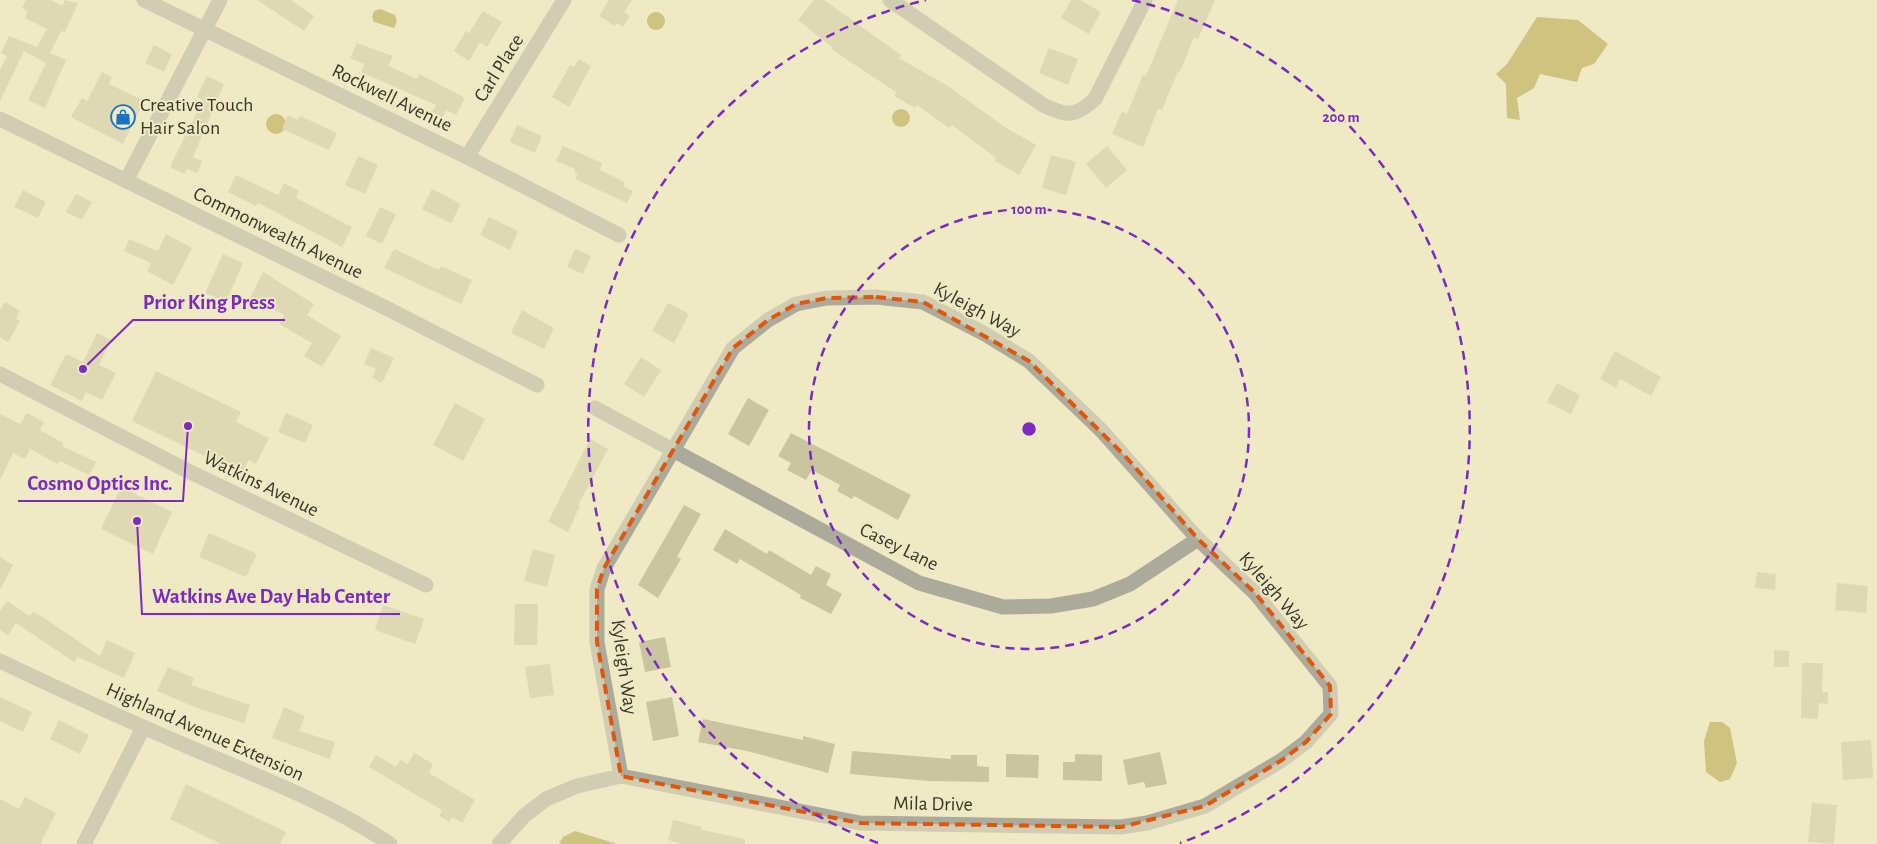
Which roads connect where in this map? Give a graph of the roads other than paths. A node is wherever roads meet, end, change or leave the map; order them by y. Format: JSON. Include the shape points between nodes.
{"nodes":[{"id":1,"x":144,"y":0,"type":"edge"},
{"id":2,"x":220,"y":0,"type":"edge"},
{"id":3,"x":564,"y":0,"type":"edge"},
{"id":4,"x":890,"y":0,"type":"edge"},
{"id":5,"x":1145,"y":0,"type":"edge"},
{"id":6,"x":204,"y":29,"type":"junction"},
{"id":7,"x":0,"y":119,"type":"edge"},
{"id":8,"x":467,"y":157,"type":"junction"},
{"id":9,"x":126,"y":181,"type":"junction"},
{"id":10,"x":620,"y":235,"type":"dead end"},
{"id":11,"x":0,"y":374,"type":"edge"},
{"id":12,"x":536,"y":385,"type":"dead end"},
{"id":13,"x":595,"y":408,"type":"dead end"},
{"id":14,"x":674,"y":449,"type":"junction"},
{"id":15,"x":1198,"y":539,"type":"junction"},
{"id":16,"x":426,"y":585,"type":"dead end"},
{"id":17,"x":0,"y":661,"type":"edge"},
{"id":18,"x":1330,"y":686,"type":"joint"},
{"id":19,"x":143,"y":728,"type":"junction"},
{"id":20,"x":621,"y":776,"type":"junction"},
{"id":21,"x":84,"y":844,"type":"edge"},
{"id":22,"x":390,"y":844,"type":"edge"},
{"id":23,"x":499,"y":844,"type":"edge"}],
"edges":[{"from":1,"to":6,"type":"street","name":"Rockwell Avenue"},
{"from":2,"to":6,"type":"street"},
{"from":3,"to":8,"type":"street","name":"Carl Place"},
{"from":4,"to":5,"type":"street","via":[[1043,105],[1064,115],[1082,111],[1095,99]]},
{"from":6,"to":8,"type":"street","name":"Rockwell Avenue"},
{"from":6,"to":9,"type":"street"},
{"from":7,"to":9,"type":"street","name":"Commonwealth Avenue"},
{"from":8,"to":10,"type":"street","name":"Rockwell Avenue"},
{"from":9,"to":12,"type":"street","name":"Commonwealth Avenue"},
{"from":11,"to":16,"type":"street","name":"Watkins Avenue","via":[[188,471]]},
{"from":13,"to":14,"type":"street","name":"Casey Lane"},
{"from":14,"to":15,"type":"street","name":"Casey Lane","via":[[919,583],[1003,607],[1051,606],[1093,599],[1130,584]]},
{"from":14,"to":15,"type":"street","name":"Kyleigh Way","via":[[733,348],[768,320],[796,304],[827,298],[876,297],[923,302],[986,334],[1029,361],[1119,449]]},
{"from":14,"to":20,"type":"street","name":"Kyleigh Way","via":[[604,568],[597,589],[597,642]]},
{"from":15,"to":18,"type":"street","name":"Kyleigh Way","via":[[1255,593]]},
{"from":17,"to":19,"type":"street","name":"Highland Avenue Extension"},
{"from":18,"to":20,"type":"street","name":"Mila Drive","via":[[1331,714],[1306,742],[1282,760],[1205,806],[1121,828],[860,823]]},
{"from":19,"to":21,"type":"street"},
{"from":19,"to":22,"type":"street","name":"Highland Avenue Extension","via":[[272,782]]},
{"from":20,"to":23,"type":"street","name":"Mila Drive","via":[[577,786],[546,799],[524,816]]}]}
